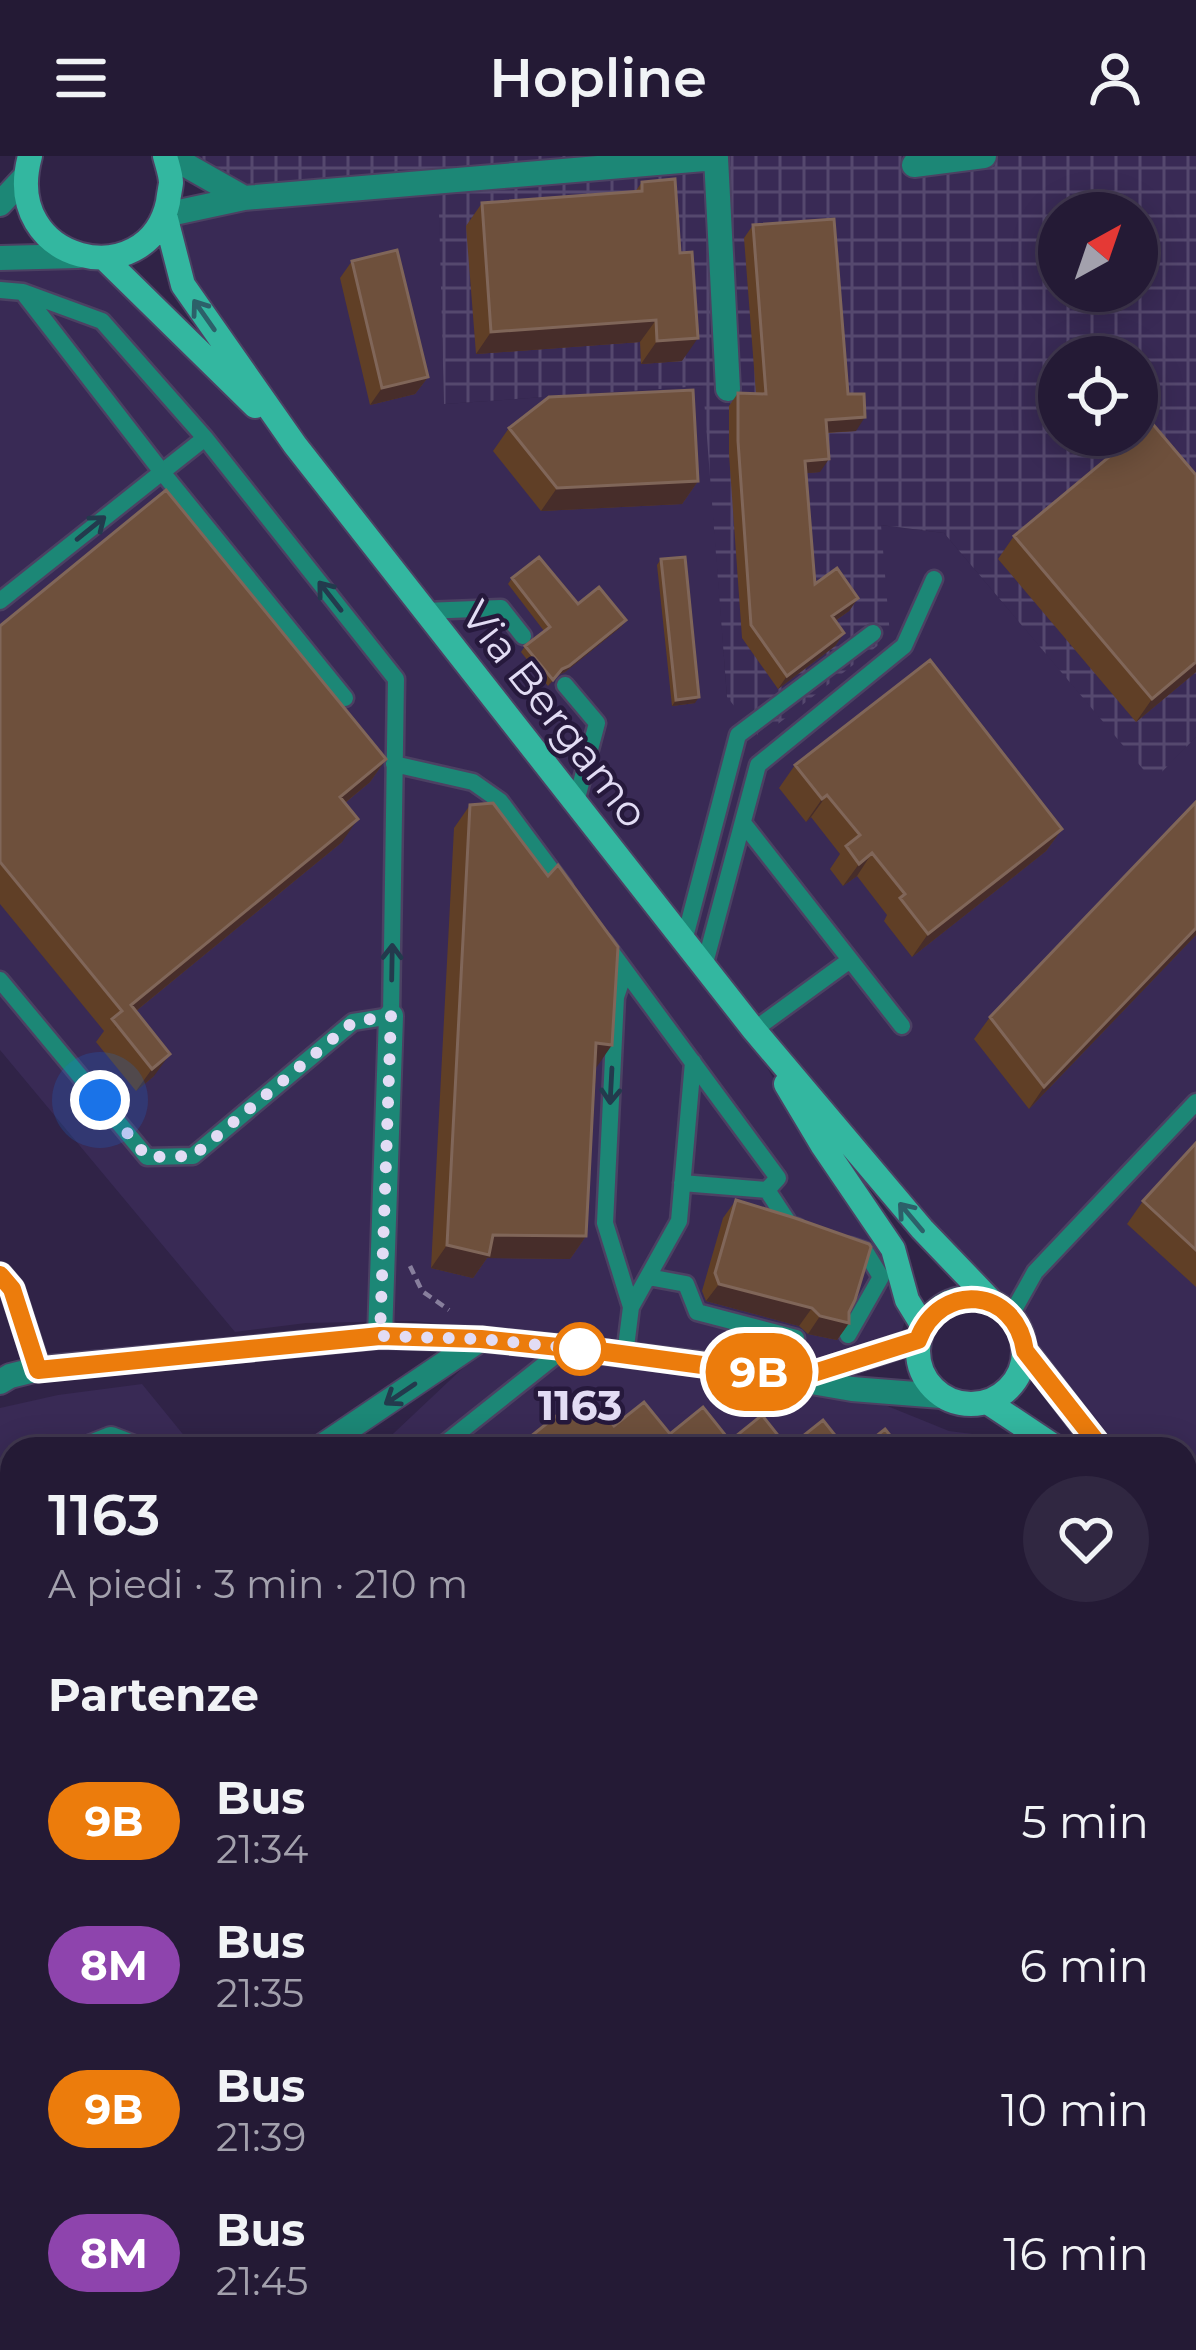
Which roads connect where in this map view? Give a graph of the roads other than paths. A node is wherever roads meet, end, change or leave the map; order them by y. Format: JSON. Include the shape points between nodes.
{"nodes":[{"id":1,"x":167,"y":156,"type":"edge"},
{"id":2,"x":985,"y":156,"type":"edge"},
{"id":3,"x":723,"y":157,"type":"edge"},
{"id":4,"x":914,"y":165,"type":"dead end"},
{"id":5,"x":470,"y":167,"type":"edge"},
{"id":6,"x":27,"y":168,"type":"edge"},
{"id":7,"x":244,"y":197,"type":"junction"},
{"id":8,"x":0,"y":204,"type":"edge"},
{"id":9,"x":165,"y":215,"type":"junction"},
{"id":10,"x":78,"y":256,"type":"junction"},
{"id":11,"x":0,"y":258,"type":"edge"},
{"id":12,"x":105,"y":259,"type":"junction"},
{"id":13,"x":0,"y":290,"type":"edge"},
{"id":14,"x":23,"y":292,"type":"junction"},
{"id":15,"x":728,"y":389,"type":"dead end"},
{"id":16,"x":205,"y":438,"type":"junction"},
{"id":17,"x":296,"y":445,"type":"junction"},
{"id":18,"x":162,"y":472,"type":"junction"},
{"id":19,"x":934,"y":579,"type":"dead end"},
{"id":20,"x":0,"y":601,"type":"edge"},
{"id":21,"x":424,"y":611,"type":"junction"},
{"id":22,"x":873,"y":633,"type":"dead end"},
{"id":23,"x":524,"y":636,"type":"dead end"},
{"id":24,"x":565,"y":685,"type":"dead end"},
{"id":25,"x":345,"y":698,"type":"dead end"},
{"id":26,"x":394,"y":764,"type":"junction"},
{"id":27,"x":576,"y":802,"type":"junction"},
{"id":28,"x":742,"y":823,"type":"junction"},
{"id":29,"x":569,"y":895,"type":"edge"},
{"id":30,"x":597,"y":933,"type":"edge"},
{"id":31,"x":684,"y":941,"type":"junction"},
{"id":32,"x":850,"y":960,"type":"junction"},
{"id":33,"x":704,"y":968,"type":"junction"},
{"id":34,"x":625,"y":970,"type":"junction"},
{"id":35,"x":0,"y":980,"type":"edge"},
{"id":36,"x":391,"y":1016,"type":"junction"},
{"id":37,"x":902,"y":1026,"type":"dead end"},
{"id":38,"x":754,"y":1030,"type":"junction"},
{"id":39,"x":693,"y":1062,"type":"junction"},
{"id":40,"x":1196,"y":1102,"type":"edge"},
{"id":41,"x":682,"y":1183,"type":"junction"},
{"id":42,"x":767,"y":1190,"type":"junction"},
{"id":43,"x":809,"y":1231,"type":"edge"},
{"id":44,"x":828,"y":1238,"type":"edge"},
{"id":45,"x":0,"y":1275,"type":"edge"},
{"id":46,"x":648,"y":1276,"type":"junction"},
{"id":47,"x":631,"y":1307,"type":"junction"},
{"id":48,"x":1001,"y":1309,"type":"junction"},
{"id":49,"x":921,"y":1333,"type":"junction"},
{"id":50,"x":848,"y":1335,"type":"edge"},
{"id":51,"x":380,"y":1336,"type":"junction"},
{"id":52,"x":796,"y":1338,"type":"dead end"},
{"id":53,"x":481,"y":1339,"type":"junction"},
{"id":54,"x":565,"y":1348,"type":"junction"},
{"id":55,"x":1025,"y":1351,"type":"junction"},
{"id":56,"x":625,"y":1355,"type":"junction"},
{"id":57,"x":38,"y":1370,"type":"junction"},
{"id":58,"x":798,"y":1378,"type":"junction"},
{"id":59,"x":0,"y":1382,"type":"edge"},
{"id":60,"x":940,"y":1396,"type":"junction"},
{"id":61,"x":989,"y":1402,"type":"junction"},
{"id":62,"x":336,"y":1437,"type":"edge"},
{"id":63,"x":453,"y":1437,"type":"edge"},
{"id":64,"x":1040,"y":1437,"type":"edge"},
{"id":65,"x":1093,"y":1437,"type":"edge"}],
"edges":[{"from":1,"to":7,"type":"street"},
{"from":1,"to":9,"type":"main road","name":"Via Bergamo"},
{"from":2,"to":4,"type":"street"},
{"from":3,"to":5,"type":"street"},
{"from":3,"to":15,"type":"street"},
{"from":5,"to":7,"type":"street"},
{"from":6,"to":8,"type":"street"},
{"from":6,"to":10,"type":"main road","via":[[29,212],[48,240]]},
{"from":7,"to":9,"type":"street"},
{"from":9,"to":12,"type":"main road","via":[[151,236]]},
{"from":17,"to":9,"type":"main road","name":"Via Bergamo","one_way":true,"via":[[183,285]]},
{"from":10,"to":11,"type":"street"},
{"from":10,"to":12,"type":"main road"},
{"from":12,"to":17,"type":"main road","name":"Via Bergamo"},
{"from":13,"to":14,"type":"lane"},
{"from":14,"to":16,"type":"lane","via":[[102,321]]},
{"from":14,"to":18,"type":"lane"},
{"from":16,"to":18,"type":"lane"},
{"from":26,"to":16,"type":"lane","one_way":true,"via":[[396,679]]},
{"from":17,"to":21,"type":"main road","name":"Via Bergamo"},
{"from":20,"to":18,"type":"lane","one_way":true},
{"from":18,"to":25,"type":"lane"},
{"from":19,"to":28,"type":"lane","via":[[904,646],[758,765]]},
{"from":21,"to":23,"type":"lane","via":[[501,608]]},
{"from":21,"to":27,"type":"main road","name":"Via Bergamo"},
{"from":22,"to":31,"type":"lane","via":[[738,735]]},
{"from":24,"to":27,"type":"lane","via":[[597,723]]},
{"from":26,"to":29,"type":"lane","via":[[473,782],[500,801]]},
{"from":36,"to":26,"type":"lane","one_way":true},
{"from":27,"to":31,"type":"main road","name":"Via Bergamo"},
{"from":28,"to":32,"type":"lane"},
{"from":28,"to":33,"type":"lane"},
{"from":30,"to":34,"type":"lane"},
{"from":31,"to":33,"type":"main road","name":"Via Bergamo"},
{"from":32,"to":37,"type":"lane"},
{"from":32,"to":38,"type":"lane"},
{"from":33,"to":38,"type":"main road","name":"Via Bergamo"},
{"from":34,"to":39,"type":"lane"},
{"from":34,"to":47,"type":"lane","one_way":true,"via":[[616,997],[605,1223]]},
{"from":35,"to":36,"type":"lane","via":[[147,1157],[193,1156],[353,1022]]},
{"from":36,"to":51,"type":"street"},
{"from":48,"to":38,"type":"main road","name":"Via Bergamo","one_way":true,"via":[[922,1229]]},
{"from":38,"to":49,"type":"main road","name":"Via Bergamo","via":[[893,1250]]},
{"from":39,"to":41,"type":"lane"},
{"from":39,"to":42,"type":"lane","via":[[778,1178]]},
{"from":40,"to":48,"type":"lane"},
{"from":41,"to":42,"type":"lane"},
{"from":41,"to":46,"type":"lane","via":[[679,1221]]},
{"from":42,"to":43,"type":"lane","via":[[790,1225]]},
{"from":44,"to":50,"type":"lane","via":[[866,1251],[881,1277]]},
{"from":45,"to":57,"type":"street"},
{"from":46,"to":47,"type":"lane"},
{"from":46,"to":52,"type":"lane","via":[[686,1284],[697,1312]]},
{"from":47,"to":56,"type":"lane"},
{"from":48,"to":49,"type":"main road","via":[[969,1298],[950,1304]]},
{"from":48,"to":55,"type":"main road","via":[[1023,1335]]},
{"from":49,"to":58,"type":"street"},
{"from":49,"to":60,"type":"main road","via":[[918,1354]]},
{"from":51,"to":53,"type":"street"},
{"from":51,"to":57,"type":"street"},
{"from":53,"to":54,"type":"street"},
{"from":53,"to":62,"type":"street","one_way":true},
{"from":54,"to":56,"type":"street"},
{"from":54,"to":63,"type":"lane"},
{"from":55,"to":61,"type":"main road","via":[[1018,1374]]},
{"from":55,"to":65,"type":"main road"},
{"from":56,"to":58,"type":"street"},
{"from":57,"to":59,"type":"street"},
{"from":58,"to":60,"type":"street"},
{"from":60,"to":61,"type":"main road"},
{"from":61,"to":64,"type":"main road"}]}
